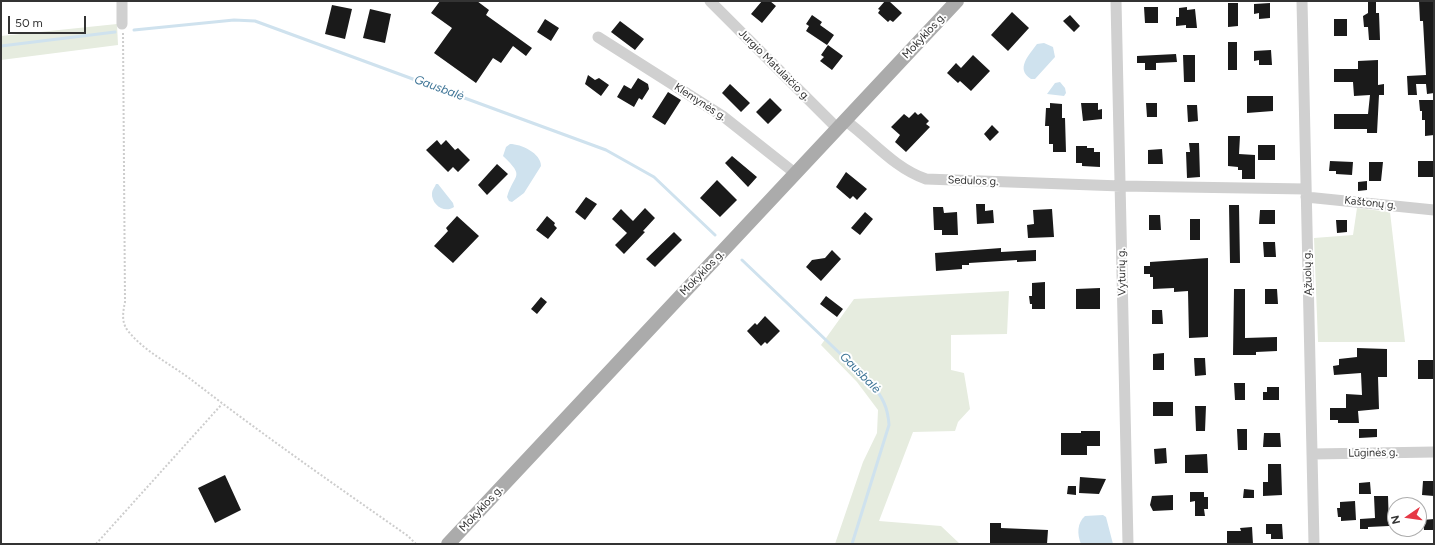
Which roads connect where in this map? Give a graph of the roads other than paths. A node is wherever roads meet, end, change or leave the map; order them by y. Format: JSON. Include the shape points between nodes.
{"nodes":[{"id":1,"x":122,"y":1,"type":"edge"},
{"id":2,"x":710,"y":1,"type":"edge"},
{"id":3,"x":957,"y":1,"type":"edge"},
{"id":4,"x":1116,"y":1,"type":"edge"},
{"id":5,"x":1302,"y":1,"type":"edge"},
{"id":6,"x":122,"y":24,"type":"road end"},
{"id":7,"x":598,"y":37,"type":"dead end"},
{"id":8,"x":842,"y":125,"type":"junction"},
{"id":9,"x":796,"y":174,"type":"junction"},
{"id":10,"x":1121,"y":186,"type":"junction"},
{"id":11,"x":1306,"y":193,"type":"junction"},
{"id":12,"x":1434,"y":210,"type":"edge"},
{"id":13,"x":1434,"y":452,"type":"edge"},
{"id":14,"x":1313,"y":454,"type":"junction"},
{"id":15,"x":448,"y":544,"type":"edge"},
{"id":16,"x":1128,"y":544,"type":"edge"},
{"id":17,"x":1314,"y":544,"type":"edge"}],
"edges":[{"from":1,"to":6,"type":"street"},
{"from":2,"to":8,"type":"street","name":"Jurgio Matulaičio g."},
{"from":3,"to":8,"type":"main road","name":"Mokyklos g."},
{"from":4,"to":10,"type":"street","name":"Vyturių g."},
{"from":5,"to":11,"type":"street","name":"Ąžuolų g."},
{"from":7,"to":9,"type":"street","name":"Klemynės g.","via":[[724,117]]},
{"from":8,"to":9,"type":"main road","name":"Mokyklos g."},
{"from":8,"to":10,"type":"street","name":"Sedulos g.","via":[[900,166],[926,179]]},
{"from":9,"to":15,"type":"main road","name":"Mokyklos g."},
{"from":10,"to":11,"type":"street","name":"Sedulos g."},
{"from":10,"to":16,"type":"street","name":"Vyturių g."},
{"from":11,"to":12,"type":"street","name":"Kaštonų g."},
{"from":11,"to":14,"type":"street","name":"Ąžuolų g."},
{"from":13,"to":14,"type":"street","name":"Lūginės g."},
{"from":14,"to":17,"type":"street","name":"Ąžuolų g."}]}
